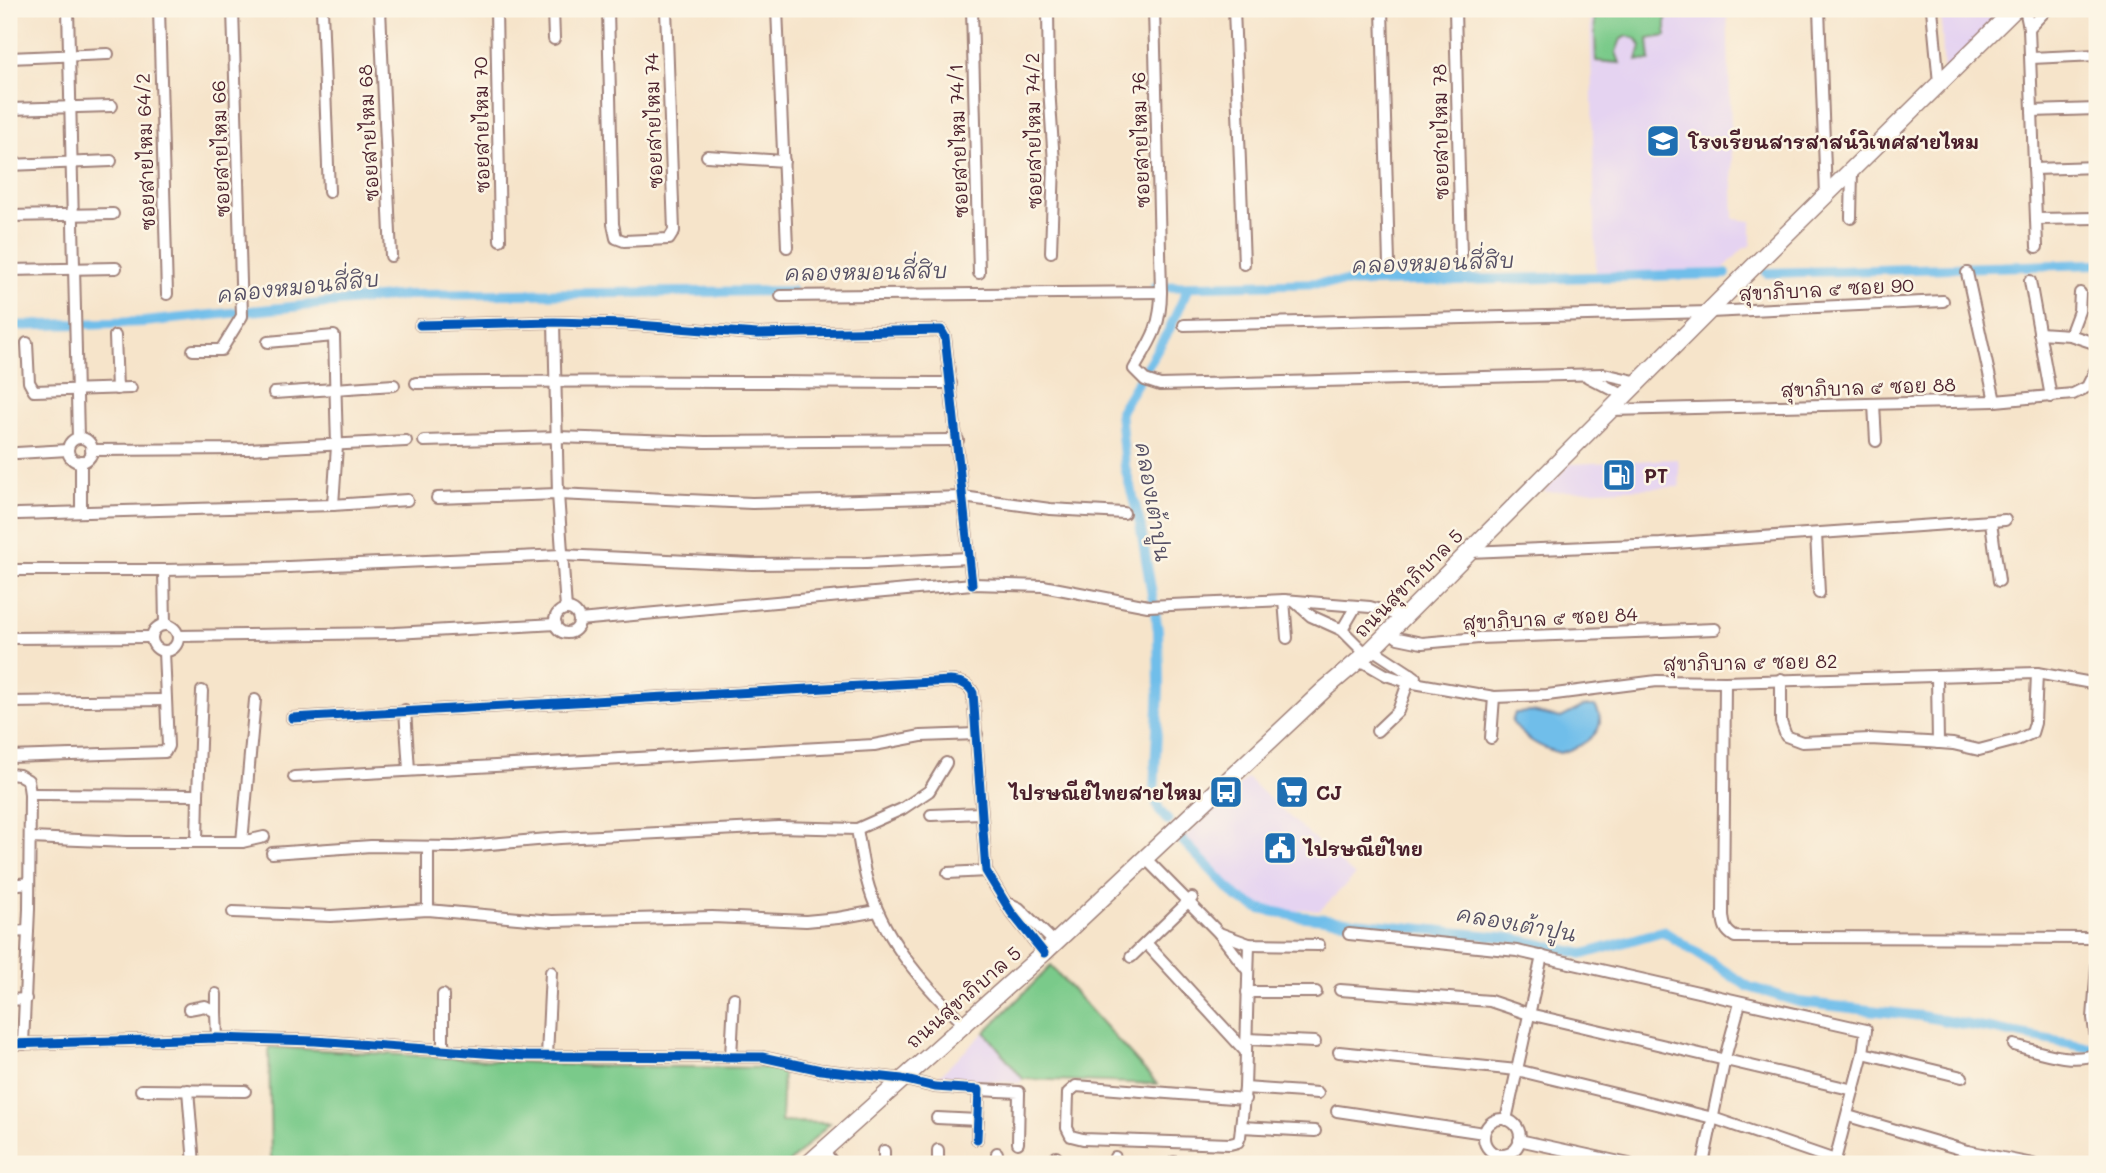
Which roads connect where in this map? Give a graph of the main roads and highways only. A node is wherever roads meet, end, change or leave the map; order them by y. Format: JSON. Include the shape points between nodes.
{"nodes":[{"id":1,"x":2015,"y":9,"type":"edge"},
{"id":2,"x":808,"y":1164,"type":"edge"}],
"edges":[{"from":1,"to":2,"type":"main road","name":"ถนนสุขาภิบาล 5","via":[[1366,654],[1050,948]]}]}
